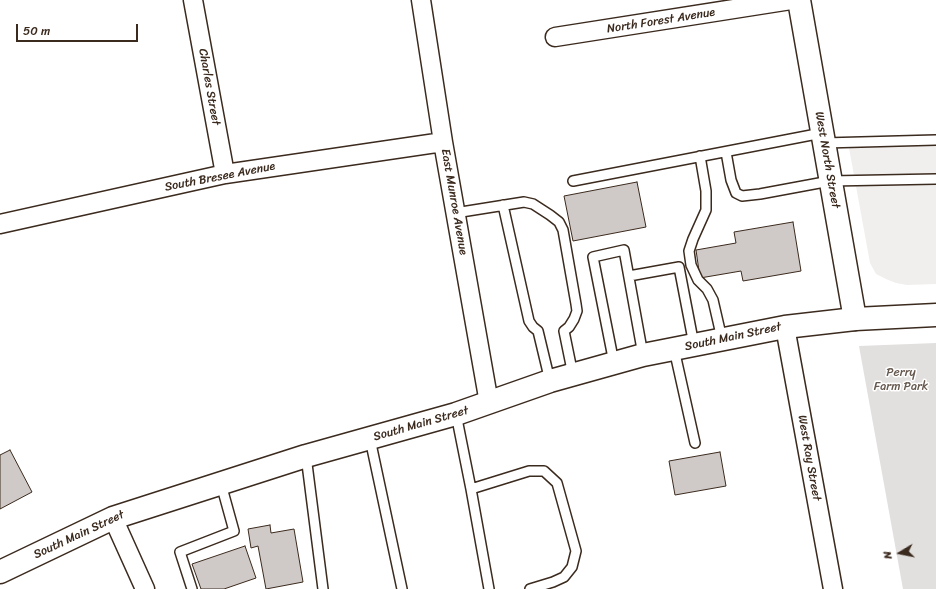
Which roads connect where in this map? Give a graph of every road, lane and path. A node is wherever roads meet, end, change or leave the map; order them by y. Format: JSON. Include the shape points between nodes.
{"nodes":[{"id":1,"x":193,"y":0,"type":"edge"},
{"id":2,"x":421,"y":0,"type":"edge"},
{"id":3,"x":791,"y":0,"type":"edge"},
{"id":4,"x":799,"y":0,"type":"edge"},
{"id":5,"x":555,"y":37,"type":"dead end"},
{"id":6,"x":823,"y":138,"type":"junction"},
{"id":7,"x":936,"y":140,"type":"edge"},
{"id":8,"x":443,"y":142,"type":"junction"},
{"id":9,"x":726,"y":152,"type":"junction"},
{"id":10,"x":700,"y":156,"type":"junction"},
{"id":11,"x":225,"y":174,"type":"junction"},
{"id":12,"x":936,"y":179,"type":"edge"},
{"id":13,"x":573,"y":181,"type":"dead end"},
{"id":14,"x":830,"y":181,"type":"junction"},
{"id":15,"x":504,"y":205,"type":"junction"},
{"id":16,"x":455,"y":213,"type":"junction"},
{"id":17,"x":0,"y":224,"type":"edge"},
{"id":18,"x":629,"y":276,"type":"junction"},
{"id":19,"x":936,"y":315,"type":"edge"},
{"id":20,"x":855,"y":319,"type":"junction"},
{"id":21,"x":785,"y":327,"type":"junction"},
{"id":22,"x":722,"y":339,"type":"junction"},
{"id":23,"x":684,"y":347,"type":"junction"},
{"id":24,"x":644,"y":355,"type":"junction"},
{"id":25,"x":614,"y":363,"type":"junction"},
{"id":26,"x":574,"y":375,"type":"junction"},
{"id":27,"x":550,"y":381,"type":"junction"},
{"id":28,"x":489,"y":403,"type":"junction"},
{"id":29,"x":456,"y":414,"type":"junction"},
{"id":30,"x":370,"y":439,"type":"junction"},
{"id":31,"x":695,"y":443,"type":"dead end"},
{"id":32,"x":306,"y":456,"type":"junction"},
{"id":33,"x":221,"y":484,"type":"junction"},
{"id":34,"x":471,"y":489,"type":"junction"},
{"id":35,"x":113,"y":518,"type":"junction"},
{"id":36,"x":0,"y":572,"type":"edge"},
{"id":37,"x":145,"y":589,"type":"edge"},
{"id":38,"x":192,"y":589,"type":"edge"},
{"id":39,"x":323,"y":589,"type":"edge"},
{"id":40,"x":402,"y":589,"type":"edge"},
{"id":41,"x":489,"y":589,"type":"edge"},
{"id":42,"x":530,"y":589,"type":"edge"},
{"id":43,"x":833,"y":589,"type":"edge"}],
"edges":[{"from":1,"to":11,"type":"street","name":"Charles Street"},
{"from":2,"to":8,"type":"street","name":"East Munroe Avenue"},
{"from":3,"to":5,"type":"street","name":"North Forest Avenue"},
{"from":4,"to":6,"type":"main road","name":"West North Street"},
{"from":6,"to":7,"type":"lane"},
{"from":6,"to":9,"type":"lane"},
{"from":6,"to":14,"type":"main road","name":"West North Street"},
{"from":8,"to":11,"type":"street","name":"South Bresee Avenue"},
{"from":8,"to":16,"type":"street","name":"East Munroe Avenue"},
{"from":9,"to":10,"type":"lane"},
{"from":9,"to":14,"type":"lane","via":[[731,180],[736,193],[742,196]]},
{"from":10,"to":13,"type":"lane"},
{"from":10,"to":22,"type":"lane","via":[[706,191],[706,210],[689,251],[691,265],[698,280],[713,300]]},
{"from":11,"to":17,"type":"street","name":"South Bresee Avenue"},
{"from":12,"to":14,"type":"lane"},
{"from":14,"to":20,"type":"main road","name":"West North Street"},
{"from":15,"to":16,"type":"lane"},
{"from":15,"to":26,"type":"lane","via":[[524,202],[533,204],[550,214],[563,230],[577,311],[569,327],[564,331]]},
{"from":15,"to":27,"type":"lane","via":[[529,321],[538,331]]},
{"from":16,"to":28,"type":"street","name":"East Munroe Avenue"},
{"from":18,"to":23,"type":"lane","via":[[679,267]]},
{"from":18,"to":24,"type":"lane"},
{"from":18,"to":25,"type":"lane","via":[[624,250],[593,256]]},
{"from":19,"to":20,"type":"main road","name":"South Main Street"},
{"from":20,"to":21,"type":"main road","name":"South Main Street"},
{"from":21,"to":22,"type":"main road","name":"South Main Street"},
{"from":21,"to":43,"type":"street","name":"West Ray Street"},
{"from":22,"to":23,"type":"main road","name":"South Main Street"},
{"from":23,"to":24,"type":"main road","name":"South Main Street"},
{"from":23,"to":31,"type":"lane"},
{"from":24,"to":25,"type":"main road","name":"South Main Street"},
{"from":25,"to":26,"type":"main road","name":"South Main Street"},
{"from":26,"to":27,"type":"main road","name":"South Main Street"},
{"from":27,"to":28,"type":"main road","name":"South Main Street"},
{"from":28,"to":29,"type":"main road","name":"South Main Street"},
{"from":29,"to":30,"type":"main road","name":"South Main Street"},
{"from":29,"to":34,"type":"lane"},
{"from":30,"to":32,"type":"main road","name":"South Main Street"},
{"from":30,"to":40,"type":"lane"},
{"from":32,"to":33,"type":"main road","name":"South Main Street"},
{"from":32,"to":39,"type":"lane"},
{"from":33,"to":35,"type":"main road","name":"South Main Street"},
{"from":33,"to":38,"type":"lane","via":[[234,531],[180,552]]},
{"from":34,"to":41,"type":"lane"},
{"from":34,"to":42,"type":"lane","via":[[529,471],[544,471],[557,483],[576,551],[572,567],[564,577]]},
{"from":35,"to":36,"type":"main road","name":"South Main Street"},
{"from":35,"to":37,"type":"street"}]}
